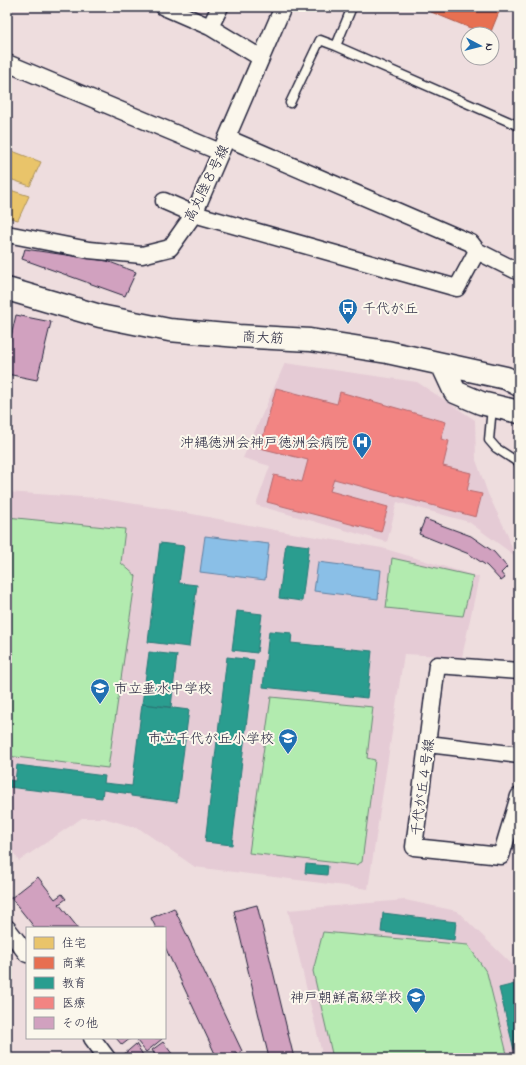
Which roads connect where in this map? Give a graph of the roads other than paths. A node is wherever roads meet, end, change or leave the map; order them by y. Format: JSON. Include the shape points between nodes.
{"nodes":[{"id":1,"x":164,"y":7,"type":"edge"},
{"id":2,"x":220,"y":7,"type":"edge"},
{"id":3,"x":283,"y":7,"type":"edge"},
{"id":4,"x":352,"y":7,"type":"edge"},
{"id":5,"x":210,"y":27,"type":"junction"},
{"id":6,"x":336,"y":46,"type":"junction"},
{"id":7,"x":261,"y":58,"type":"junction"},
{"id":8,"x":7,"y":63,"type":"edge"},
{"id":9,"x":290,"y":103,"type":"dead end"},
{"id":10,"x":519,"y":126,"type":"edge"},
{"id":11,"x":223,"y":145,"type":"junction"},
{"id":12,"x":164,"y":201,"type":"dead end"},
{"id":13,"x":194,"y":214,"type":"junction"},
{"id":14,"x":7,"y":234,"type":"edge"},
{"id":15,"x":478,"y":251,"type":"junction"},
{"id":16,"x":519,"y":272,"type":"edge"},
{"id":17,"x":7,"y":289,"type":"edge"},
{"id":18,"x":442,"y":364,"type":"junction"},
{"id":19,"x":519,"y":385,"type":"edge"},
{"id":20,"x":492,"y":406,"type":"junction"},
{"id":21,"x":519,"y":412,"type":"edge"},
{"id":22,"x":519,"y":463,"type":"edge"},
{"id":23,"x":519,"y":671,"type":"edge"},
{"id":24,"x":428,"y":744,"type":"junction"},
{"id":25,"x":519,"y":755,"type":"edge"},
{"id":26,"x":519,"y":796,"type":"edge"},
{"id":27,"x":7,"y":928,"type":"edge"},
{"id":28,"x":26,"y":953,"type":"edge"},
{"id":29,"x":93,"y":1039,"type":"edge"},
{"id":30,"x":107,"y":1058,"type":"edge"}],
"edges":[{"from":1,"to":5,"type":"street"},
{"from":2,"to":5,"type":"street"},
{"from":3,"to":7,"type":"street","name":"高丸陸８号線"},
{"from":4,"to":6,"type":"lane"},
{"from":5,"to":7,"type":"street"},
{"from":6,"to":9,"type":"lane","via":[[320,40]]},
{"from":6,"to":10,"type":"lane"},
{"from":7,"to":11,"type":"street","name":"高丸陸８号線"},
{"from":8,"to":11,"type":"street"},
{"from":11,"to":13,"type":"street","name":"高丸陸８号線"},
{"from":11,"to":15,"type":"street","via":[[470,243]]},
{"from":12,"to":13,"type":"street"},
{"from":13,"to":14,"type":"street","name":"高丸陸８号線","via":[[170,248],[142,255],[89,250]]},
{"from":13,"to":15,"type":"street","via":[[457,288]]},
{"from":15,"to":16,"type":"street"},
{"from":17,"to":18,"type":"street","name":"商大筋","via":[[100,316],[169,330],[310,340]]},
{"from":18,"to":19,"type":"street","name":"商大筋","via":[[506,378]]},
{"from":18,"to":20,"type":"street","via":[[455,392]]},
{"from":20,"to":21,"type":"street"},
{"from":20,"to":22,"type":"lane","via":[[489,440],[496,448]]},
{"from":23,"to":24,"type":"street","name":"千代が丘４号線","via":[[437,665]]},
{"from":24,"to":25,"type":"street"},
{"from":24,"to":26,"type":"street","name":"千代が丘４号線","via":[[414,847],[501,856]]},
{"from":27,"to":28,"type":"street"},
{"from":29,"to":30,"type":"street"}]}
